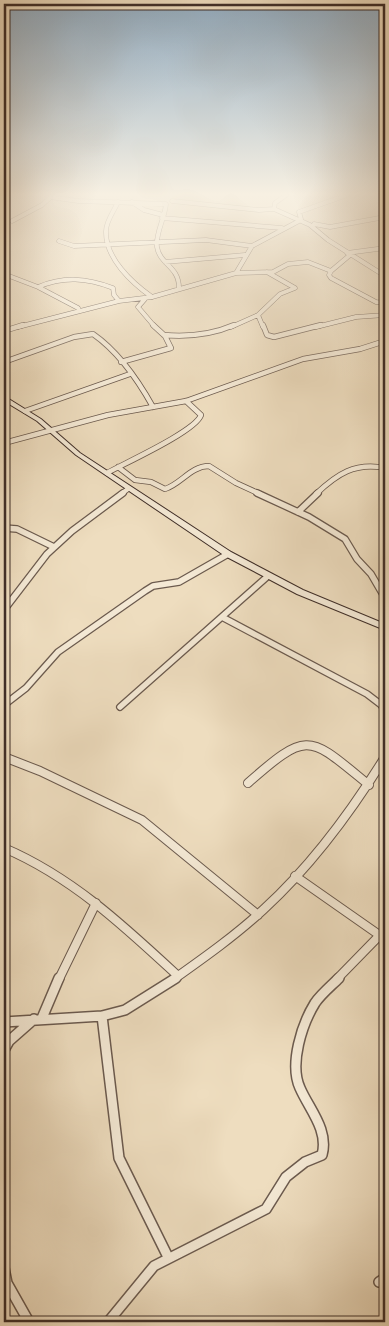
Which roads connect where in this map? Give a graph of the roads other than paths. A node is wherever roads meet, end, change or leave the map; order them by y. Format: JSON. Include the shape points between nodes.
{"nodes":[{"id":1,"x":114,"y":257,"type":"edge"},
{"id":2,"x":163,"y":257,"type":"edge"},
{"id":3,"x":224,"y":257,"type":"edge"},
{"id":4,"x":244,"y":257,"type":"edge"},
{"id":5,"x":346,"y":257,"type":"edge"},
{"id":6,"x":354,"y":257,"type":"edge"},
{"id":7,"x":166,"y":262,"type":"junction"},
{"id":8,"x":331,"y":271,"type":"junction"},
{"id":9,"x":267,"y":272,"type":"junction"},
{"id":10,"x":236,"y":273,"type":"junction"},
{"id":11,"x":4,"y":274,"type":"edge"},
{"id":12,"x":385,"y":276,"type":"edge"},
{"id":13,"x":38,"y":287,"type":"junction"},
{"id":14,"x":179,"y":288,"type":"junction"},
{"id":15,"x":152,"y":297,"type":"junction"},
{"id":16,"x":146,"y":299,"type":"junction"},
{"id":17,"x":121,"y":301,"type":"junction"},
{"id":18,"x":385,"y":303,"type":"edge"},
{"id":19,"x":138,"y":307,"type":"junction"},
{"id":20,"x":79,"y":311,"type":"junction"},
{"id":21,"x":258,"y":315,"type":"junction"},
{"id":22,"x":385,"y":315,"type":"edge"},
{"id":23,"x":4,"y":331,"type":"edge"},
{"id":24,"x":164,"y":335,"type":"junction"},
{"id":25,"x":385,"y":341,"type":"edge"},
{"id":26,"x":4,"y":362,"type":"edge"},
{"id":27,"x":121,"y":362,"type":"junction"},
{"id":28,"x":130,"y":374,"type":"junction"},
{"id":29,"x":6,"y":401,"type":"edge"},
{"id":30,"x":186,"y":401,"type":"junction"},
{"id":31,"x":153,"y":407,"type":"junction"},
{"id":32,"x":25,"y":411,"type":"junction"},
{"id":33,"x":52,"y":432,"type":"junction"},
{"id":34,"x":4,"y":442,"type":"edge"},
{"id":35,"x":118,"y":467,"type":"junction"},
{"id":36,"x":385,"y":468,"type":"edge"},
{"id":37,"x":107,"y":473,"type":"junction"},
{"id":38,"x":128,"y":489,"type":"junction"},
{"id":39,"x":298,"y":512,"type":"junction"},
{"id":40,"x":4,"y":528,"type":"edge"},
{"id":41,"x":54,"y":547,"type":"junction"},
{"id":42,"x":228,"y":554,"type":"junction"},
{"id":43,"x":268,"y":576,"type":"junction"},
{"id":44,"x":385,"y":598,"type":"edge"},
{"id":45,"x":4,"y":610,"type":"edge"},
{"id":46,"x":222,"y":617,"type":"junction"},
{"id":47,"x":385,"y":627,"type":"edge"},
{"id":48,"x":4,"y":705,"type":"edge"},
{"id":49,"x":120,"y":707,"type":"dead end"},
{"id":50,"x":385,"y":708,"type":"edge"},
{"id":51,"x":385,"y":756,"type":"edge"},
{"id":52,"x":4,"y":757,"type":"edge"},
{"id":53,"x":248,"y":783,"type":"dead end"},
{"id":54,"x":369,"y":784,"type":"junction"},
{"id":55,"x":4,"y":848,"type":"edge"},
{"id":56,"x":295,"y":876,"type":"junction"},
{"id":57,"x":96,"y":903,"type":"junction"},
{"id":58,"x":258,"y":915,"type":"junction"},
{"id":59,"x":382,"y":937,"type":"edge"},
{"id":60,"x":178,"y":976,"type":"junction"},
{"id":61,"x":102,"y":1016,"type":"junction"},
{"id":62,"x":39,"y":1018,"type":"junction"},
{"id":63,"x":4,"y":1022,"type":"edge"},
{"id":64,"x":4,"y":1050,"type":"edge"},
{"id":65,"x":168,"y":1257,"type":"junction"},
{"id":66,"x":4,"y":1268,"type":"edge"},
{"id":67,"x":29,"y":1322,"type":"edge"},
{"id":68,"x":108,"y":1322,"type":"edge"}],
"edges":[{"from":1,"to":15,"type":"street","via":[[139,289]]},
{"from":2,"to":7,"type":"street"},
{"from":3,"to":7,"type":"street"},
{"from":4,"to":10,"type":"street"},
{"from":5,"to":8,"type":"street"},
{"from":6,"to":12,"type":"street"},
{"from":7,"to":14,"type":"street","via":[[176,270]]},
{"from":8,"to":9,"type":"street","via":[[308,262],[288,264]]},
{"from":8,"to":18,"type":"street","via":[[329,275],[332,278],[376,302]]},
{"from":9,"to":10,"type":"street"},
{"from":9,"to":21,"type":"street","via":[[295,288],[279,295]]},
{"from":10,"to":14,"type":"street"},
{"from":11,"to":13,"type":"street"},
{"from":13,"to":17,"type":"street","via":[[60,278],[73,278],[113,288],[114,295]]},
{"from":13,"to":20,"type":"street"},
{"from":14,"to":15,"type":"street"},
{"from":15,"to":16,"type":"street"},
{"from":16,"to":17,"type":"street"},
{"from":16,"to":19,"type":"street"},
{"from":17,"to":19,"type":"street"},
{"from":17,"to":20,"type":"street"},
{"from":19,"to":24,"type":"street","via":[[143,317]]},
{"from":20,"to":23,"type":"street"},
{"from":21,"to":22,"type":"street","via":[[267,335],[274,337],[356,318]]},
{"from":21,"to":24,"type":"street","via":[[217,332],[188,338]]},
{"from":24,"to":27,"type":"street","via":[[171,348]]},
{"from":25,"to":30,"type":"street","via":[[303,359]]},
{"from":26,"to":27,"type":"street","via":[[90,334],[108,344]]},
{"from":27,"to":28,"type":"street"},
{"from":28,"to":31,"type":"street"},
{"from":28,"to":32,"type":"street"},
{"from":29,"to":32,"type":"main road"},
{"from":30,"to":31,"type":"street"},
{"from":30,"to":35,"type":"street","via":[[201,415],[199,421]]},
{"from":31,"to":33,"type":"street","via":[[108,415]]},
{"from":32,"to":33,"type":"main road"},
{"from":33,"to":34,"type":"street"},
{"from":33,"to":37,"type":"main road"},
{"from":35,"to":37,"type":"street"},
{"from":35,"to":39,"type":"street","via":[[135,480],[151,482],[165,489],[197,469],[208,466]]},
{"from":36,"to":39,"type":"street","via":[[368,463],[342,473],[327,482]]},
{"from":37,"to":38,"type":"main road"},
{"from":38,"to":41,"type":"street"},
{"from":38,"to":42,"type":"main road"},
{"from":39,"to":44,"type":"street","via":[[345,539]]},
{"from":40,"to":41,"type":"street","via":[[17,529]]},
{"from":41,"to":45,"type":"street"},
{"from":42,"to":43,"type":"main road"},
{"from":42,"to":48,"type":"street","via":[[179,582],[153,586],[58,652],[18,697]]},
{"from":43,"to":46,"type":"street"},
{"from":43,"to":47,"type":"main road"},
{"from":46,"to":49,"type":"street"},
{"from":46,"to":50,"type":"street","via":[[367,694]]},
{"from":51,"to":54,"type":"street"},
{"from":52,"to":58,"type":"street","via":[[142,820]]},
{"from":53,"to":54,"type":"street","via":[[291,747],[306,742],[318,744]]},
{"from":54,"to":56,"type":"street","via":[[327,841]]},
{"from":55,"to":57,"type":"street","via":[[67,882]]},
{"from":56,"to":58,"type":"street"},
{"from":56,"to":59,"type":"street"},
{"from":57,"to":60,"type":"street"},
{"from":57,"to":62,"type":"street"},
{"from":58,"to":60,"type":"street"},
{"from":59,"to":65,"type":"street","via":[[316,1002],[304,1030],[296,1065],[297,1079],[318,1123],[324,1148],[322,1156],[305,1162],[286,1177],[266,1209]]},
{"from":60,"to":61,"type":"street","via":[[141,1002]]},
{"from":61,"to":62,"type":"street"},
{"from":61,"to":65,"type":"street","via":[[119,1158]]},
{"from":62,"to":63,"type":"street"},
{"from":62,"to":64,"type":"street","via":[[10,1041]]},
{"from":65,"to":68,"type":"street","via":[[154,1266]]},
{"from":66,"to":67,"type":"street","via":[[7,1283]]}]}
